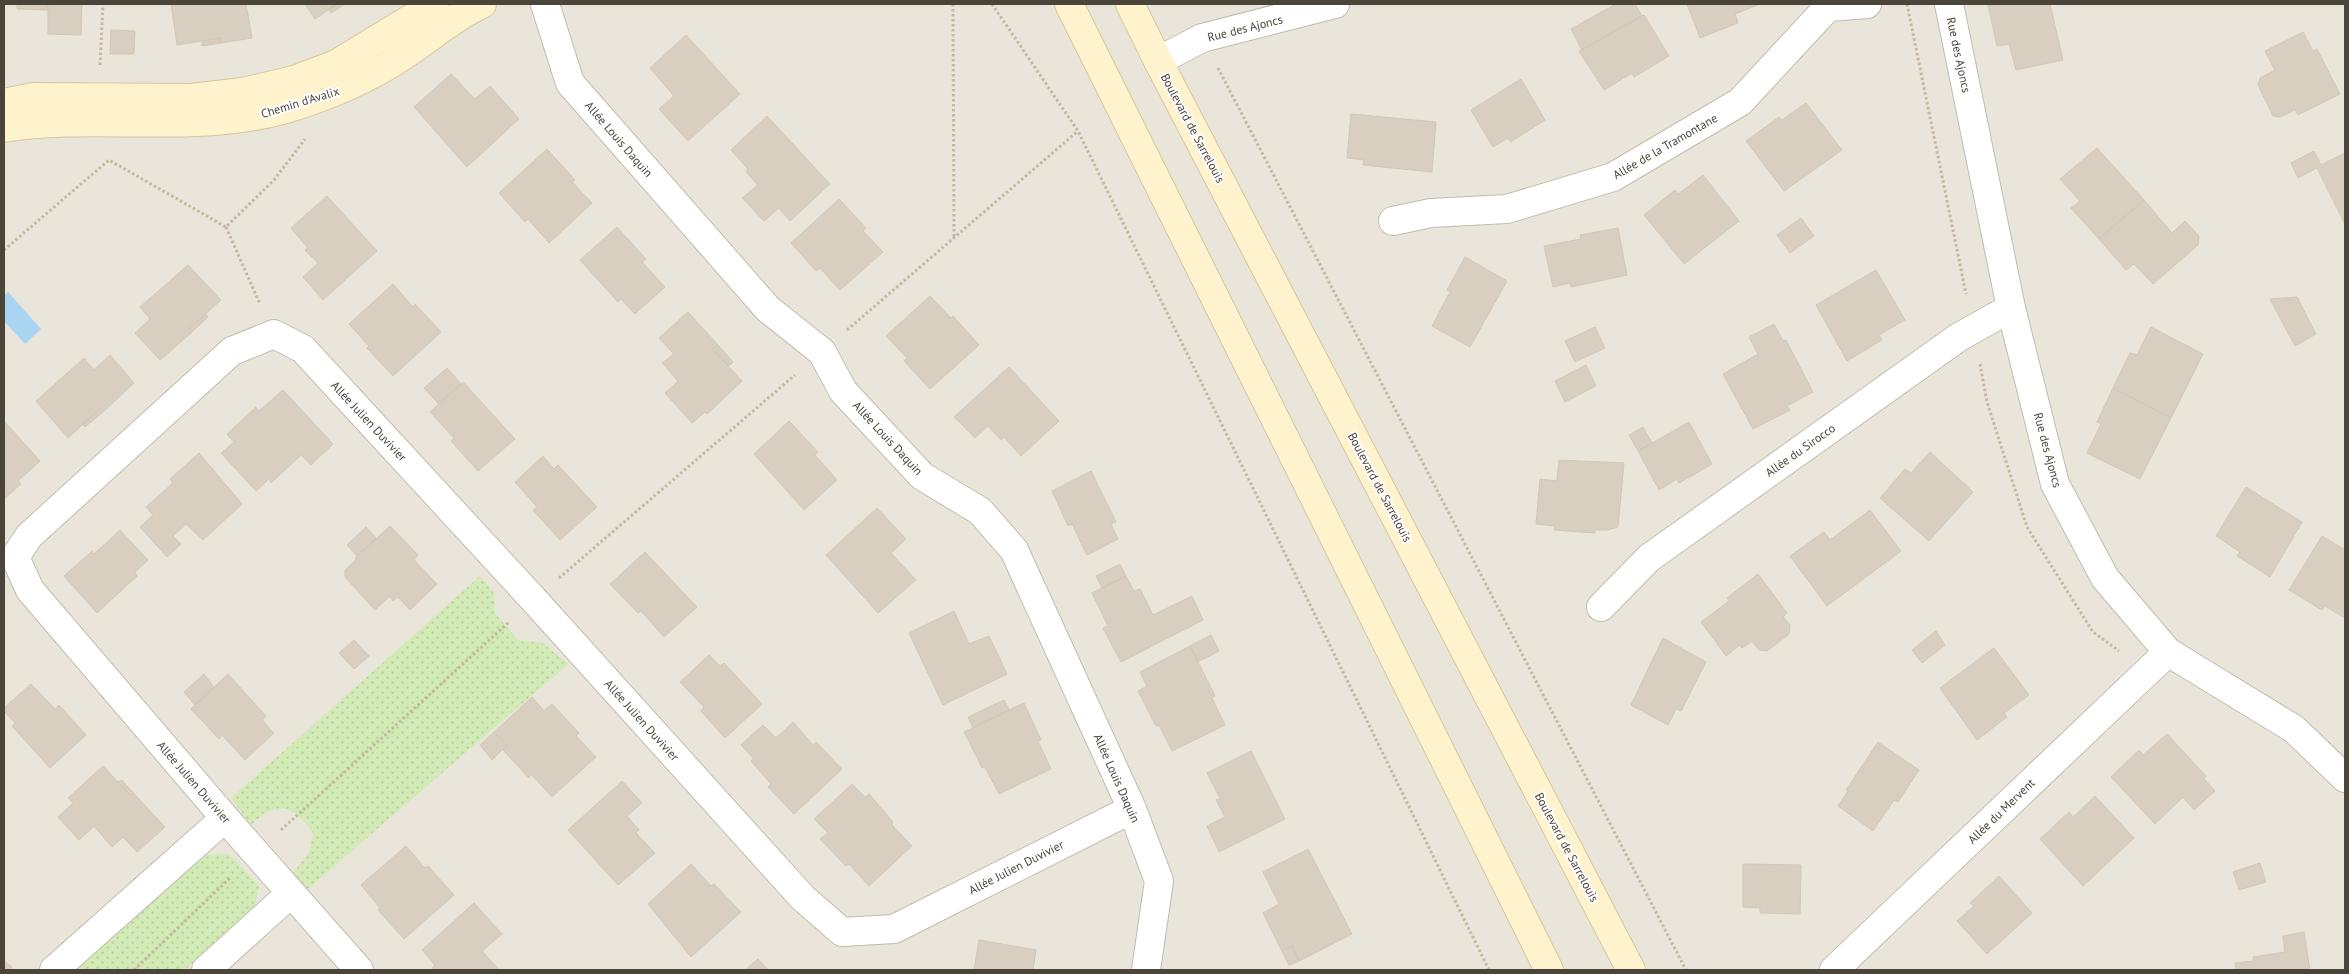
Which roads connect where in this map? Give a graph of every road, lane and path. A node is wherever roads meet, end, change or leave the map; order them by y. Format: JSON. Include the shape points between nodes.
{"nodes":[{"id":1,"x":436,"y":4,"type":"edge"},
{"id":2,"x":482,"y":4,"type":"edge"},
{"id":3,"x":545,"y":4,"type":"edge"},
{"id":4,"x":953,"y":4,"type":"edge"},
{"id":5,"x":992,"y":4,"type":"edge"},
{"id":6,"x":1069,"y":4,"type":"edge"},
{"id":7,"x":1130,"y":4,"type":"edge"},
{"id":8,"x":1335,"y":4,"type":"edge"},
{"id":9,"x":1868,"y":4,"type":"edge"},
{"id":10,"x":1949,"y":4,"type":"edge"},
{"id":11,"x":1202,"y":38,"type":"junction"},
{"id":12,"x":1158,"y":62,"type":"junction"},
{"id":13,"x":4,"y":103,"type":"edge"},
{"id":14,"x":4,"y":128,"type":"edge"},
{"id":15,"x":1078,"y":132,"type":"junction"},
{"id":16,"x":309,"y":134,"type":"dead end"},
{"id":17,"x":1393,"y":221,"type":"dead end"},
{"id":18,"x":226,"y":227,"type":"junction"},
{"id":19,"x":954,"y":238,"type":"junction"},
{"id":20,"x":4,"y":250,"type":"edge"},
{"id":21,"x":2011,"y":308,"type":"junction"},
{"id":22,"x":274,"y":334,"type":"junction"},
{"id":23,"x":822,"y":352,"type":"junction"},
{"id":24,"x":534,"y":600,"type":"junction"},
{"id":25,"x":1601,"y":607,"type":"dead end"},
{"id":26,"x":2168,"y":652,"type":"junction"},
{"id":27,"x":2345,"y":778,"type":"edge"},
{"id":28,"x":1132,"y":809,"type":"junction"},
{"id":29,"x":225,"y":818,"type":"junction"},
{"id":30,"x":256,"y":853,"type":"junction"},
{"id":31,"x":291,"y":893,"type":"junction"},
{"id":32,"x":54,"y":970,"type":"edge"},
{"id":33,"x":134,"y":970,"type":"edge"},
{"id":34,"x":206,"y":970,"type":"edge"},
{"id":35,"x":360,"y":970,"type":"edge"},
{"id":36,"x":1146,"y":970,"type":"edge"},
{"id":37,"x":1489,"y":970,"type":"edge"},
{"id":38,"x":1549,"y":970,"type":"edge"},
{"id":39,"x":1631,"y":970,"type":"edge"},
{"id":40,"x":1686,"y":970,"type":"edge"},
{"id":41,"x":1834,"y":970,"type":"edge"}],
"edges":[{"from":1,"to":13,"type":"main road","name":"Chemin d'Avalix","via":[[336,64],[294,80],[242,92],[191,98],[33,97]]},
{"from":2,"to":14,"type":"main road","name":"Chemin d'Avalix","via":[[399,59],[344,89],[286,109],[233,120],[37,123]]},
{"from":3,"to":23,"type":"street","name":"Allée Louis Daquin","via":[[570,83],[768,309]]},
{"from":4,"to":19,"type":"path"},
{"from":5,"to":15,"type":"path"},
{"from":6,"to":38,"type":"main road"},
{"from":7,"to":12,"type":"main road","name":"Boulevard de Sarrelouis"},
{"from":8,"to":11,"type":"street","name":"Rue des Ajoncs"},
{"from":9,"to":17,"type":"street","name":"Allée de la Tramontane","via":[[1828,7],[1740,102],[1613,177],[1506,209],[1431,213]]},
{"from":10,"to":21,"type":"street","name":"Rue des Ajoncs"},
{"from":11,"to":12,"type":"street","name":"Rue des Ajoncs"},
{"from":11,"to":40,"type":"path"},
{"from":12,"to":39,"type":"main road","name":"Boulevard de Sarrelouis"},
{"from":15,"to":19,"type":"path"},
{"from":15,"to":37,"type":"path"},
{"from":16,"to":18,"type":"path","via":[[274,180]]},
{"from":18,"to":20,"type":"path","via":[[109,160]]},
{"from":18,"to":22,"type":"path"},
{"from":19,"to":23,"type":"path"},
{"from":21,"to":25,"type":"street","name":"Allée du Sirocco","via":[[1958,337],[1649,558]]},
{"from":21,"to":26,"type":"street","name":"Rue des Ajoncs","via":[[2055,484],[2105,578]]},
{"from":22,"to":24,"type":"street","name":"Allée Julien Duvivier","via":[[303,349]]},
{"from":22,"to":29,"type":"street","name":"Allée Julien Duvivier","via":[[232,351],[29,536],[15,557],[30,590]]},
{"from":23,"to":24,"type":"path"},
{"from":23,"to":28,"type":"street","name":"Allée Louis Daquin","via":[[843,391],[922,476],[980,511],[1014,550]]},
{"from":24,"to":28,"type":"street","name":"Allée Julien Duvivier","via":[[803,898],[842,932],[894,929]]},
{"from":24,"to":30,"type":"path"},
{"from":26,"to":27,"type":"street","name":"Rue des Ajoncs","via":[[2294,729]]},
{"from":26,"to":41,"type":"street","name":"Allée du Mervent"},
{"from":28,"to":36,"type":"street","name":"Allée Louis Daquin","via":[[1158,880]]},
{"from":29,"to":30,"type":"street","name":"Allée Julien Duvivier"},
{"from":29,"to":32,"type":"street"},
{"from":30,"to":31,"type":"street","name":"Allée Julien Duvivier"},
{"from":30,"to":33,"type":"path"},
{"from":31,"to":34,"type":"street"},
{"from":31,"to":35,"type":"street","name":"Allée Julien Duvivier"}]}
